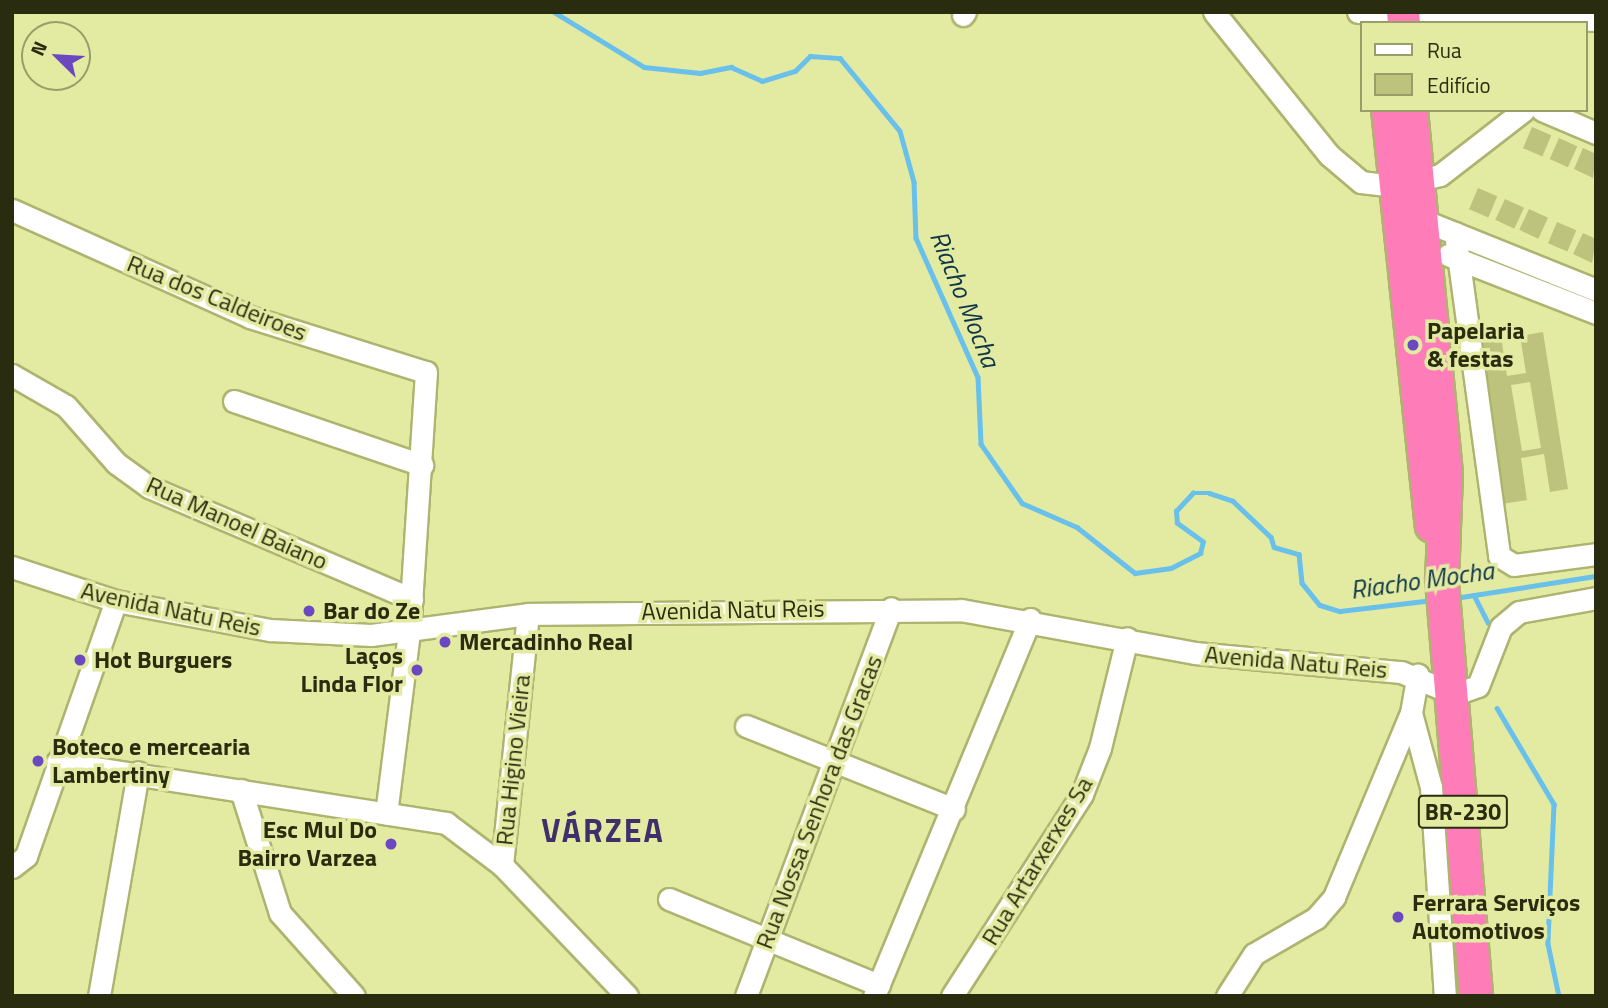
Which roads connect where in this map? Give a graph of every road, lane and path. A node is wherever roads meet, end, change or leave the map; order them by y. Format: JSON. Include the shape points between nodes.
{"nodes":[{"id":1,"x":1214,"y":12,"type":"edge"},
{"id":2,"x":1388,"y":17,"type":"edge"},
{"id":3,"x":1586,"y":21,"type":"edge"},
{"id":4,"x":1388,"y":112,"type":"edge"},
{"id":5,"x":1411,"y":112,"type":"edge"},
{"id":6,"x":1521,"y":112,"type":"edge"},
{"id":7,"x":1547,"y":112,"type":"edge"},
{"id":8,"x":1596,"y":133,"type":"edge"},
{"id":9,"x":1406,"y":185,"type":"junction"},
{"id":10,"x":12,"y":209,"type":"edge"},
{"id":11,"x":1455,"y":233,"type":"junction"},
{"id":12,"x":1417,"y":235,"type":"junction"},
{"id":13,"x":1457,"y":258,"type":"junction"},
{"id":14,"x":1596,"y":290,"type":"edge"},
{"id":15,"x":1596,"y":313,"type":"edge"},
{"id":16,"x":12,"y":375,"type":"edge"},
{"id":17,"x":234,"y":401,"type":"dead end"},
{"id":18,"x":422,"y":465,"type":"junction"},
{"id":19,"x":1596,"y":554,"type":"edge"},
{"id":20,"x":12,"y":567,"type":"edge"},
{"id":21,"x":1596,"y":598,"type":"edge"},
{"id":22,"x":412,"y":599,"type":"junction"},
{"id":23,"x":116,"y":601,"type":"junction"},
{"id":24,"x":891,"y":608,"type":"junction"},
{"id":25,"x":528,"y":614,"type":"junction"},
{"id":26,"x":1030,"y":619,"type":"junction"},
{"id":27,"x":409,"y":632,"type":"junction"},
{"id":28,"x":1127,"y":638,"type":"junction"},
{"id":29,"x":1418,"y":676,"type":"junction"},
{"id":30,"x":1455,"y":694,"type":"junction"},
{"id":31,"x":1411,"y":713,"type":"junction"},
{"id":32,"x":746,"y":726,"type":"dead end"},
{"id":33,"x":834,"y":760,"type":"junction"},
{"id":34,"x":57,"y":762,"type":"junction"},
{"id":35,"x":138,"y":772,"type":"junction"},
{"id":36,"x":241,"y":790,"type":"junction"},
{"id":37,"x":954,"y":809,"type":"junction"},
{"id":38,"x":386,"y":814,"type":"junction"},
{"id":39,"x":502,"y":865,"type":"junction"},
{"id":40,"x":12,"y":867,"type":"edge"},
{"id":41,"x":669,"y":899,"type":"dead end"},
{"id":42,"x":766,"y":942,"type":"junction"},
{"id":43,"x":876,"y":990,"type":"edge"},
{"id":44,"x":99,"y":996,"type":"edge"},
{"id":45,"x":354,"y":996,"type":"edge"},
{"id":46,"x":626,"y":996,"type":"edge"},
{"id":47,"x":746,"y":996,"type":"edge"},
{"id":48,"x":952,"y":996,"type":"edge"},
{"id":49,"x":1227,"y":996,"type":"edge"},
{"id":50,"x":1445,"y":996,"type":"edge"},
{"id":51,"x":1476,"y":996,"type":"edge"}],
"edges":[{"from":1,"to":9,"type":"street","via":[[1345,172],[1377,187]]},
{"from":2,"to":3,"type":"street"},
{"from":4,"to":9,"type":"highway","number":"BR-230"},
{"from":5,"to":9,"type":"highway","number":"BR-230"},
{"from":6,"to":9,"type":"street","via":[[1440,175]]},
{"from":7,"to":8,"type":"street"},
{"from":9,"to":12,"type":"highway","number":"BR-230"},
{"from":10,"to":18,"type":"street","name":"Rua dos Caldeiroes","via":[[250,317],[426,372]]},
{"from":11,"to":12,"type":"street"},
{"from":11,"to":13,"type":"street"},
{"from":11,"to":14,"type":"street"},
{"from":12,"to":13,"type":"street"},
{"from":12,"to":30,"type":"highway","number":"BR-230","via":[[1421,463],[1442,577]]},
{"from":13,"to":15,"type":"street"},
{"from":13,"to":19,"type":"street","via":[[1504,564]]},
{"from":16,"to":22,"type":"street","name":"Rua Manoel Baiano","via":[[66,406],[116,463],[149,487]]},
{"from":17,"to":18,"type":"street"},
{"from":18,"to":22,"type":"street"},
{"from":20,"to":23,"type":"street","name":"Avenida Natu Reis"},
{"from":21,"to":30,"type":"street","via":[[1519,612],[1501,627],[1478,685]]},
{"from":22,"to":27,"type":"street"},
{"from":23,"to":27,"type":"street","name":"Avenida Natu Reis","via":[[260,629]]},
{"from":23,"to":34,"type":"street"},
{"from":24,"to":25,"type":"street","name":"Avenida Natu Reis"},
{"from":24,"to":26,"type":"street","name":"Avenida Natu Reis"},
{"from":24,"to":33,"type":"street","name":"Rua Nossa Senhora das Gracas"},
{"from":25,"to":27,"type":"street","name":"Avenida Natu Reis"},
{"from":25,"to":39,"type":"street","name":"Rua Higino Vieira"},
{"from":26,"to":28,"type":"street","name":"Avenida Natu Reis"},
{"from":26,"to":37,"type":"street"},
{"from":27,"to":38,"type":"street"},
{"from":28,"to":29,"type":"street","name":"Avenida Natu Reis","via":[[1204,654]]},
{"from":28,"to":48,"type":"street","name":"Rua Artarxerxes Sa","via":[[1082,794]]},
{"from":29,"to":30,"type":"street","name":"Avenida Natu Reis"},
{"from":29,"to":31,"type":"street"},
{"from":30,"to":51,"type":"highway","number":"BR-230"},
{"from":31,"to":49,"type":"street","via":[[1334,897],[1305,926],[1254,954]]},
{"from":31,"to":50,"type":"street","via":[[1431,787]]},
{"from":32,"to":33,"type":"street"},
{"from":33,"to":37,"type":"street"},
{"from":33,"to":42,"type":"street","name":"Rua Nossa Senhora das Gracas"},
{"from":34,"to":35,"type":"street"},
{"from":34,"to":40,"type":"street","via":[[26,856]]},
{"from":35,"to":36,"type":"street"},
{"from":35,"to":44,"type":"street"},
{"from":36,"to":38,"type":"street"},
{"from":36,"to":45,"type":"street","via":[[280,913]]},
{"from":37,"to":43,"type":"street"},
{"from":38,"to":39,"type":"street","via":[[446,823]]},
{"from":39,"to":46,"type":"street"},
{"from":41,"to":42,"type":"street"},
{"from":42,"to":43,"type":"street"},
{"from":42,"to":47,"type":"street","name":"Rua Nossa Senhora das Gracas"}]}
